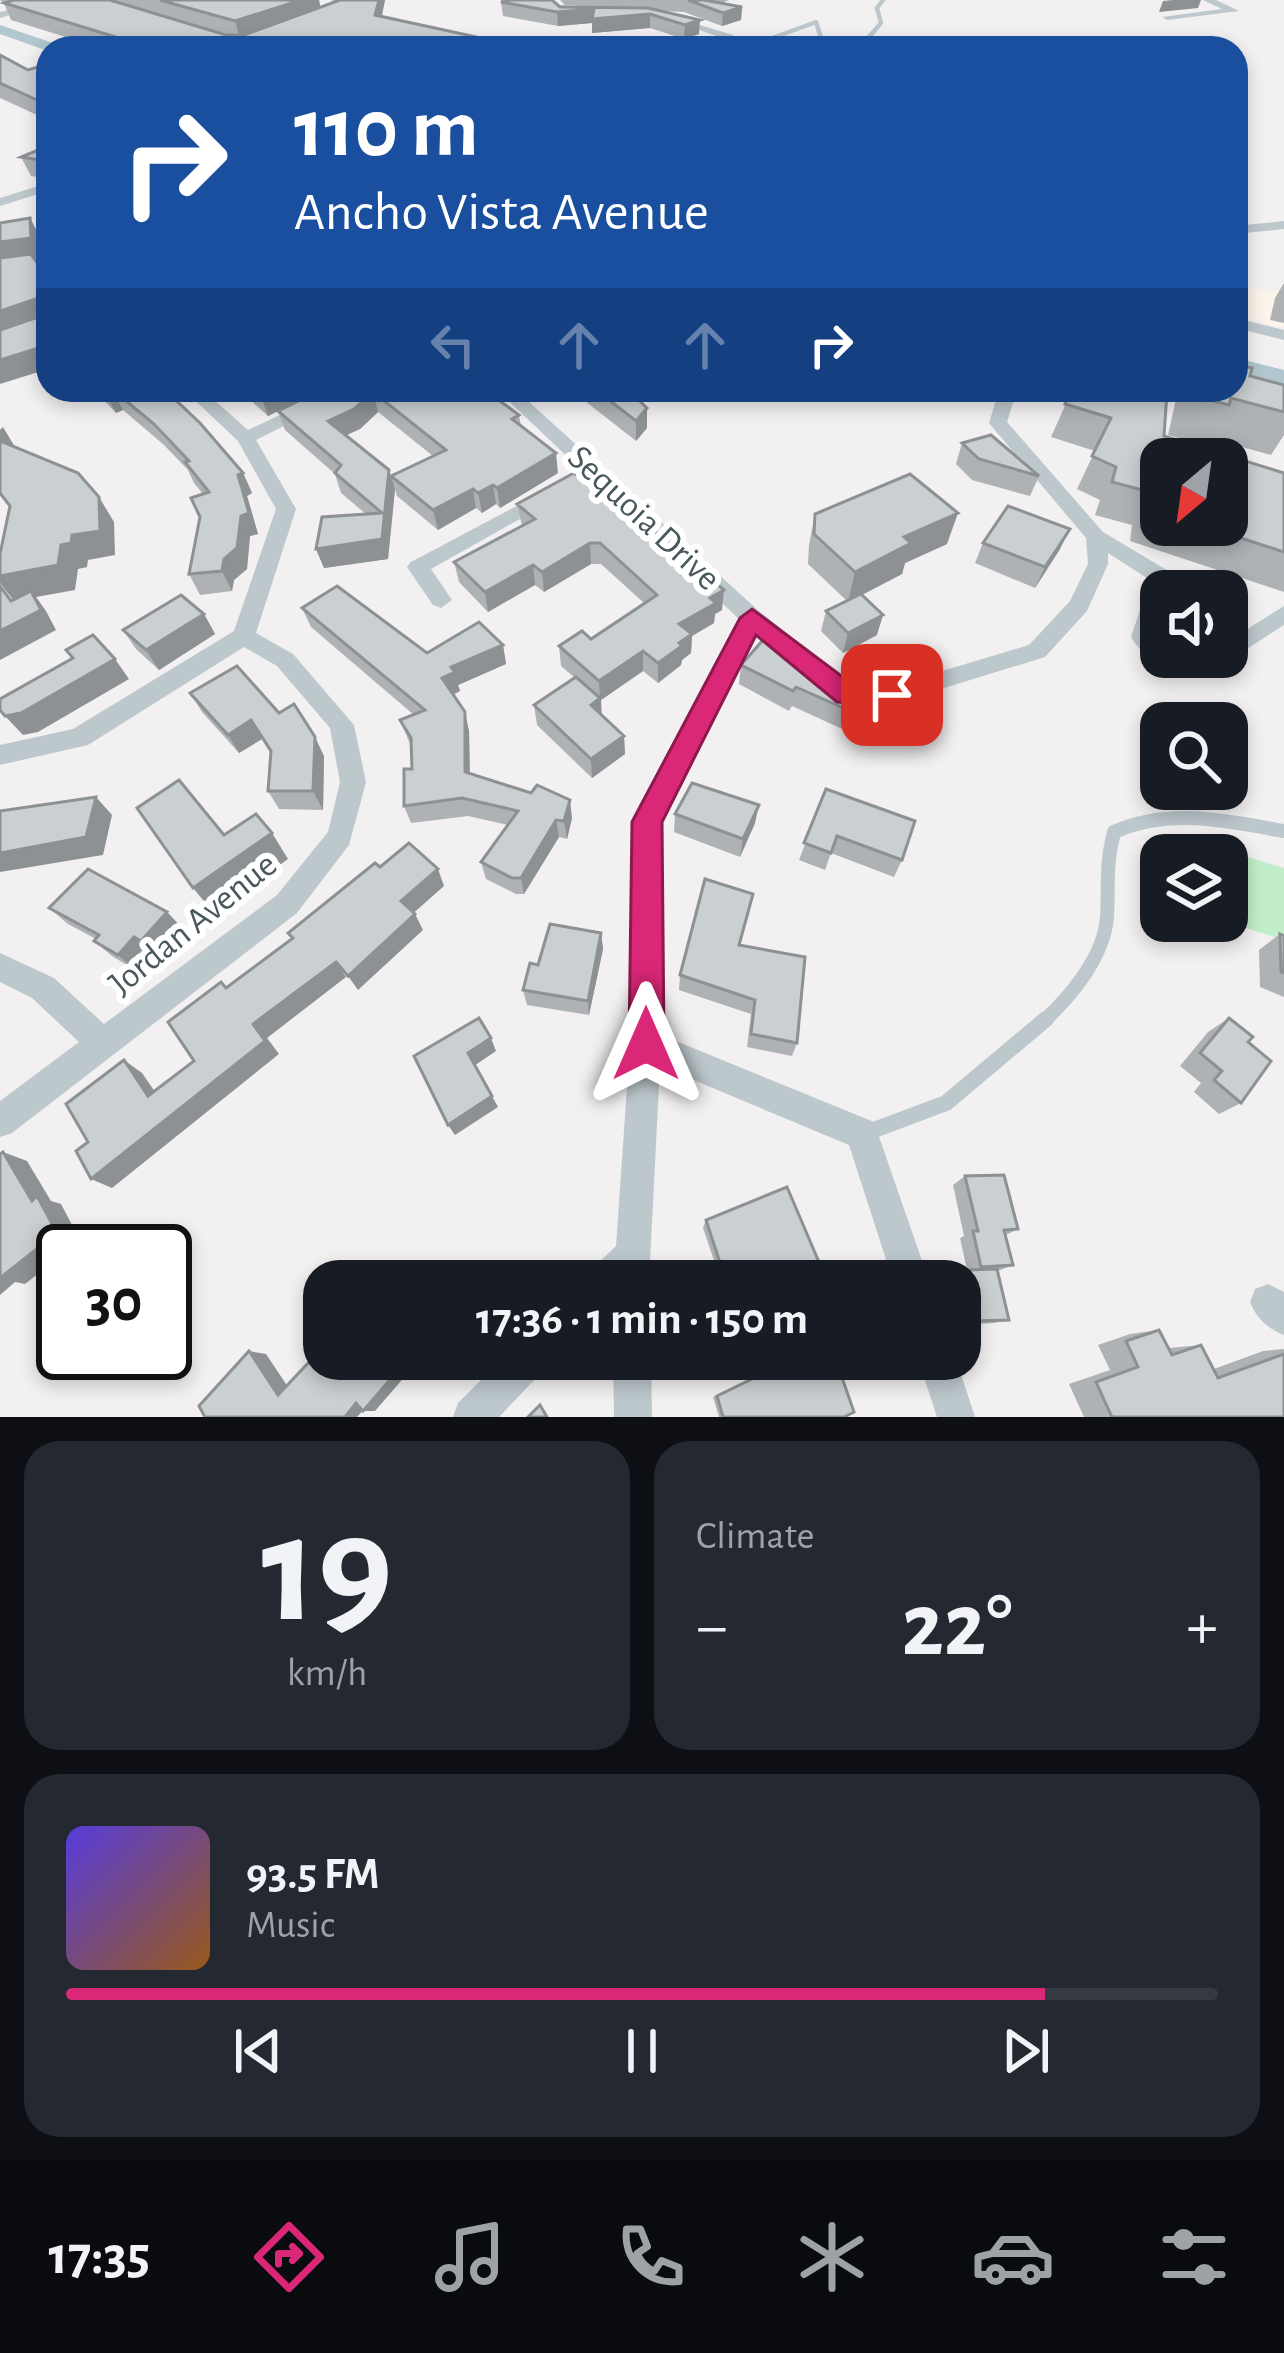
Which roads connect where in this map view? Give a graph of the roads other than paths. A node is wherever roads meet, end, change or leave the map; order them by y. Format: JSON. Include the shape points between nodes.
{"nodes":[{"id":1,"x":58,"y":0,"type":"edge"},
{"id":2,"x":883,"y":0,"type":"edge"},
{"id":3,"x":1208,"y":0,"type":"edge"},
{"id":4,"x":0,"y":15,"type":"edge"},
{"id":5,"x":664,"y":16,"type":"edge"},
{"id":6,"x":1167,"y":17,"type":"dead end"},
{"id":7,"x":0,"y":28,"type":"edge"},
{"id":8,"x":723,"y":36,"type":"edge"},
{"id":9,"x":778,"y":36,"type":"edge"},
{"id":10,"x":820,"y":36,"type":"edge"},
{"id":11,"x":870,"y":36,"type":"edge"},
{"id":12,"x":36,"y":42,"type":"edge"},
{"id":13,"x":36,"y":192,"type":"edge"},
{"id":14,"x":30,"y":195,"type":"junction"},
{"id":15,"x":36,"y":199,"type":"edge"},
{"id":16,"x":0,"y":202,"type":"edge"},
{"id":17,"x":1284,"y":225,"type":"edge"},
{"id":18,"x":1248,"y":229,"type":"edge"},
{"id":19,"x":36,"y":266,"type":"edge"},
{"id":20,"x":0,"y":272,"type":"edge"},
{"id":21,"x":1248,"y":325,"type":"edge"},
{"id":22,"x":1284,"y":334,"type":"edge"},
{"id":23,"x":1248,"y":343,"type":"edge"},
{"id":24,"x":1284,"y":352,"type":"edge"},
{"id":25,"x":1248,"y":369,"type":"edge"},
{"id":26,"x":1284,"y":378,"type":"edge"},
{"id":27,"x":206,"y":402,"type":"edge"},
{"id":28,"x":322,"y":402,"type":"edge"},
{"id":29,"x":515,"y":402,"type":"edge"},
{"id":30,"x":999,"y":402,"type":"edge"},
{"id":31,"x":246,"y":438,"type":"junction"},
{"id":32,"x":573,"y":481,"type":"junction"},
{"id":33,"x":1096,"y":538,"type":"junction"},
{"id":34,"x":1150,"y":570,"type":"edge"},
{"id":35,"x":441,"y":600,"type":"dead end"},
{"id":36,"x":1284,"y":614,"type":"edge"},
{"id":37,"x":752,"y":618,"type":"junction"},
{"id":38,"x":244,"y":636,"type":"junction"},
{"id":39,"x":1248,"y":639,"type":"edge"},
{"id":40,"x":0,"y":755,"type":"edge"},
{"id":41,"x":1284,"y":831,"type":"edge"},
{"id":42,"x":0,"y":967,"type":"edge"},
{"id":43,"x":101,"y":1042,"type":"junction"},
{"id":44,"x":646,"y":1044,"type":"junction"},
{"id":45,"x":0,"y":1121,"type":"edge"},
{"id":46,"x":862,"y":1135,"type":"junction"},
{"id":47,"x":623,"y":1260,"type":"edge"},
{"id":48,"x":904,"y":1260,"type":"edge"},
{"id":49,"x":508,"y":1380,"type":"edge"},
{"id":50,"x":632,"y":1380,"type":"edge"},
{"id":51,"x":944,"y":1380,"type":"edge"},
{"id":52,"x":472,"y":1417,"type":"edge"},
{"id":53,"x":633,"y":1417,"type":"edge"},
{"id":54,"x":956,"y":1417,"type":"edge"}],
"edges":[{"from":1,"to":4,"type":"street"},
{"from":2,"to":11,"type":"lane","via":[[881,23]]},
{"from":3,"to":6,"type":"street","via":[[1234,11]]},
{"from":5,"to":8,"type":"street"},
{"from":7,"to":12,"type":"main road"},
{"from":9,"to":10,"type":"lane","via":[[816,22]]},
{"from":13,"to":14,"type":"street"},
{"from":14,"to":15,"type":"street"},
{"from":14,"to":16,"type":"street"},
{"from":17,"to":18,"type":"street"},
{"from":19,"to":20,"type":"street"},
{"from":21,"to":22,"type":"street"},
{"from":23,"to":24,"type":"main road"},
{"from":25,"to":26,"type":"main road"},
{"from":27,"to":31,"type":"street"},
{"from":28,"to":31,"type":"street"},
{"from":29,"to":32,"type":"street","name":"Sequoia Drive"},
{"from":30,"to":33,"type":"street","via":[[998,423]]},
{"from":31,"to":38,"type":"street","via":[[286,509]]},
{"from":32,"to":35,"type":"street","via":[[418,567]]},
{"from":32,"to":37,"type":"street","name":"Sequoia Drive"},
{"from":33,"to":34,"type":"street"},
{"from":33,"to":37,"type":"street","via":[[1098,564],[1079,605],[1037,652],[892,695],[846,694]]},
{"from":36,"to":39,"type":"street"},
{"from":37,"to":44,"type":"street","name":"Sequoia Drive","via":[[647,822]]},
{"from":38,"to":40,"type":"street","via":[[80,738]]},
{"from":38,"to":43,"type":"street","name":"Jordan Avenue","via":[[284,660],[342,725],[353,782],[340,837],[287,904]]},
{"from":41,"to":46,"type":"lane","via":[[1167,815],[1114,832],[1096,958],[1060,1005],[946,1103]]},
{"from":42,"to":43,"type":"street","via":[[43,988]]},
{"from":43,"to":45,"type":"street","name":"Jordan Avenue"},
{"from":44,"to":46,"type":"street"},
{"from":44,"to":47,"type":"street","name":"Sequoia Drive"},
{"from":46,"to":48,"type":"street"},
{"from":49,"to":52,"type":"street"},
{"from":50,"to":53,"type":"street"},
{"from":51,"to":54,"type":"street"}]}
